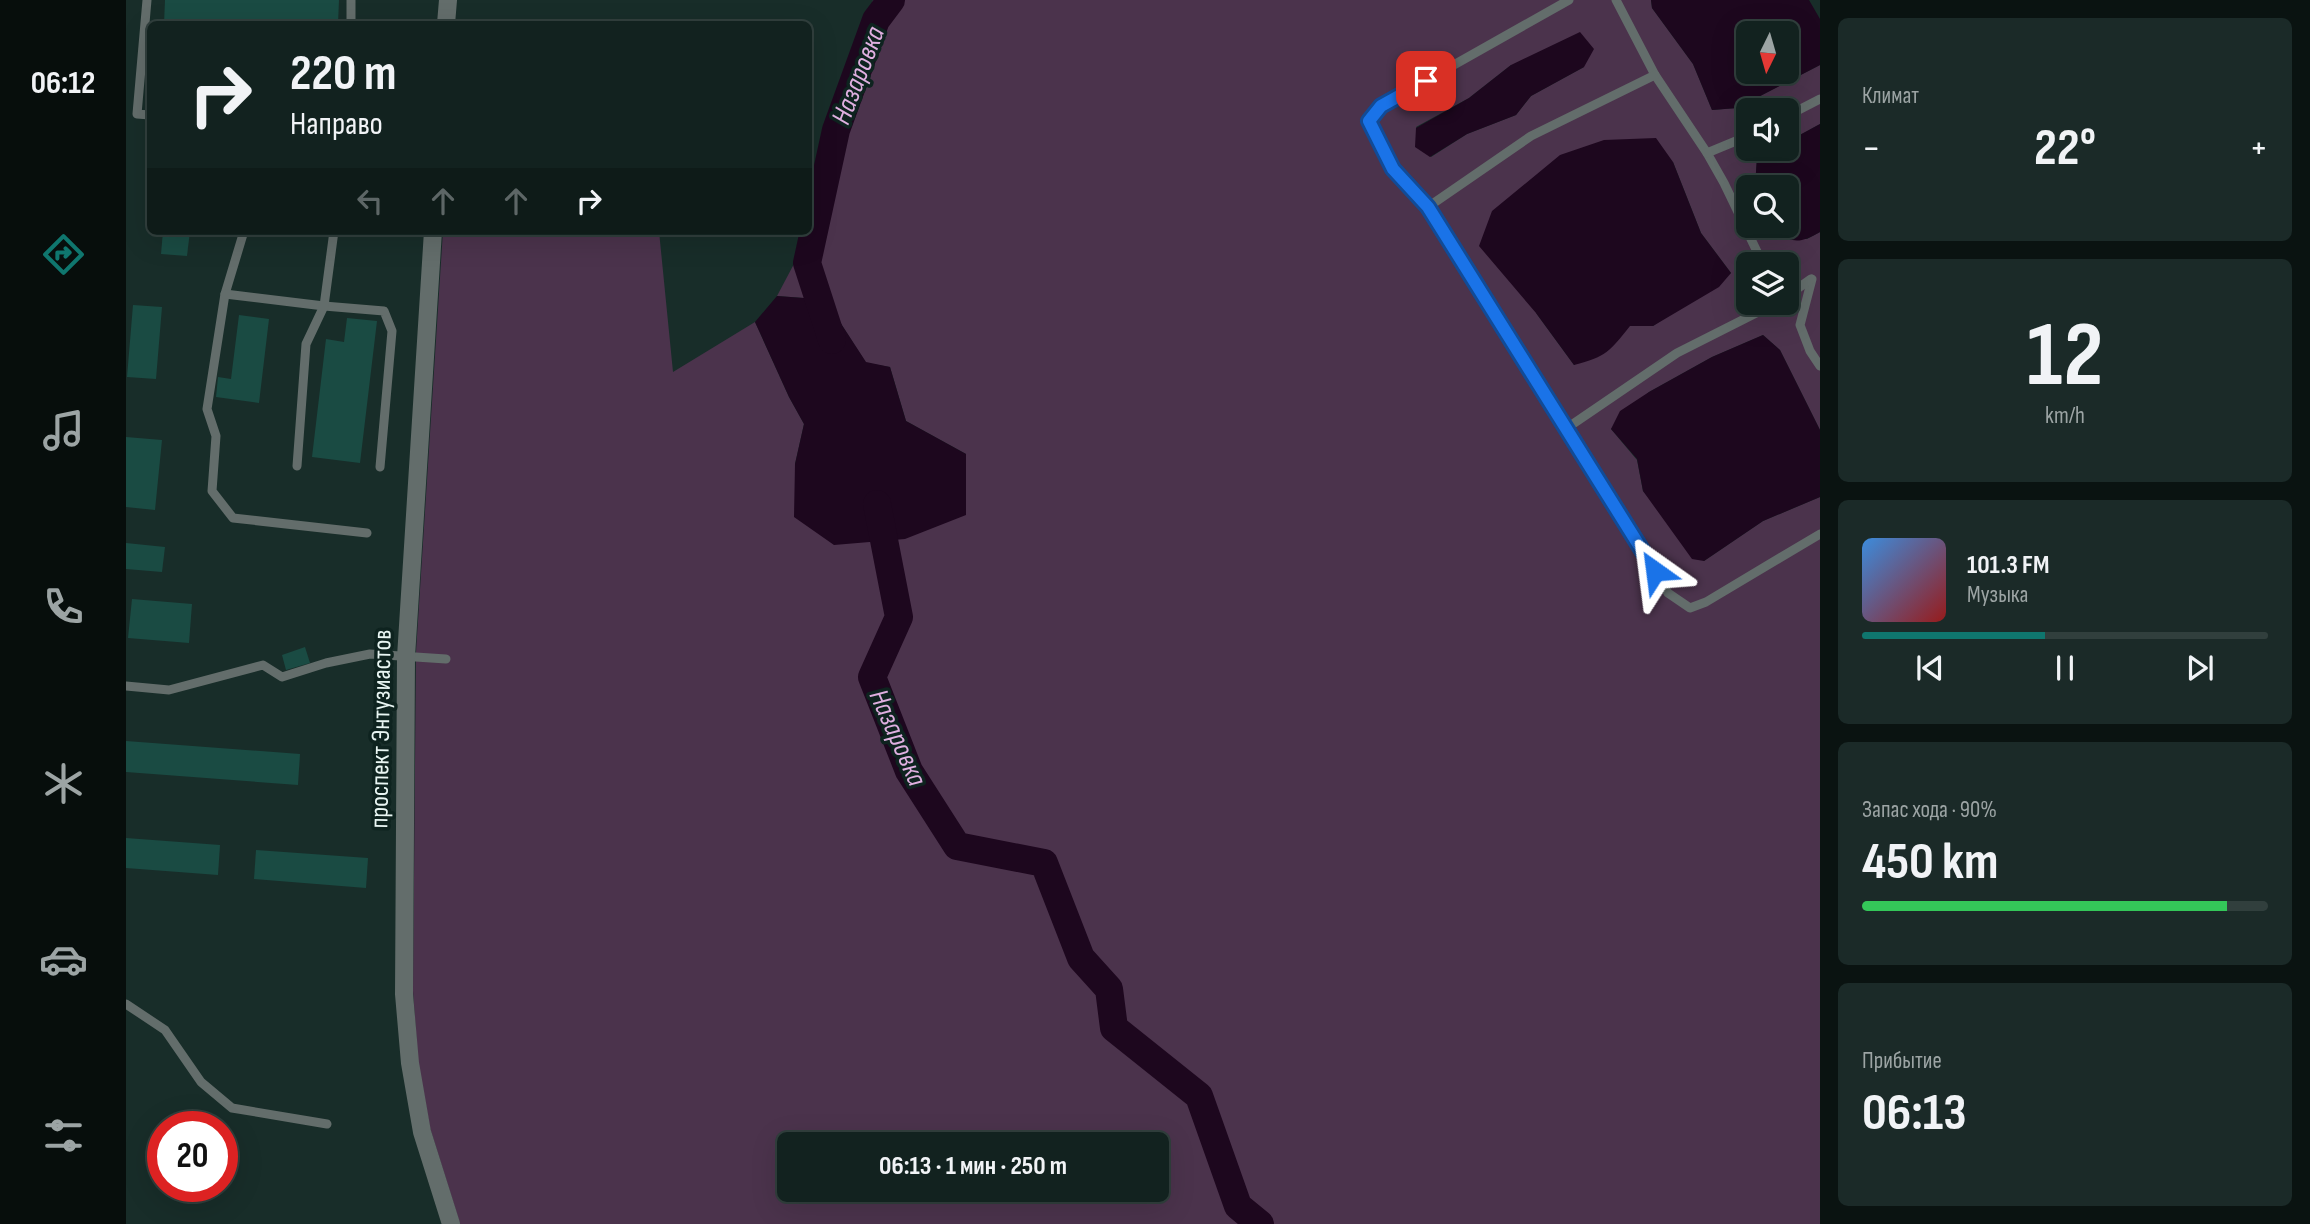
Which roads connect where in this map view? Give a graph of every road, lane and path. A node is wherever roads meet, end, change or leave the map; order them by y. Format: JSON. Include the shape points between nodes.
{"nodes":[{"id":1,"x":147,"y":0,"type":"edge"},
{"id":2,"x":351,"y":0,"type":"edge"},
{"id":3,"x":448,"y":0,"type":"edge"},
{"id":4,"x":1569,"y":0,"type":"edge"},
{"id":5,"x":1616,"y":0,"type":"edge"},
{"id":6,"x":351,"y":21,"type":"edge"},
{"id":7,"x":446,"y":21,"type":"edge"},
{"id":8,"x":1655,"y":75,"type":"junction"},
{"id":9,"x":1820,"y":99,"type":"edge"},
{"id":10,"x":1799,"y":110,"type":"edge"},
{"id":11,"x":147,"y":115,"type":"edge"},
{"id":12,"x":1736,"y":141,"type":"edge"},
{"id":13,"x":1707,"y":153,"type":"junction"},
{"id":14,"x":1428,"y":207,"type":"junction"},
{"id":15,"x":243,"y":235,"type":"edge"},
{"id":16,"x":333,"y":235,"type":"edge"},
{"id":17,"x":432,"y":235,"type":"edge"},
{"id":18,"x":1757,"y":252,"type":"edge"},
{"id":19,"x":1799,"y":288,"type":"edge"},
{"id":20,"x":225,"y":294,"type":"junction"},
{"id":21,"x":324,"y":306,"type":"junction"},
{"id":22,"x":1752,"y":315,"type":"edge"},
{"id":23,"x":1820,"y":366,"type":"edge"},
{"id":24,"x":1567,"y":428,"type":"junction"},
{"id":25,"x":297,"y":466,"type":"dead end"},
{"id":26,"x":380,"y":467,"type":"dead end"},
{"id":27,"x":367,"y":533,"type":"dead end"},
{"id":28,"x":1820,"y":534,"type":"edge"},
{"id":29,"x":406,"y":657,"type":"junction"},
{"id":30,"x":446,"y":659,"type":"dead end"},
{"id":31,"x":126,"y":686,"type":"edge"},
{"id":32,"x":126,"y":1004,"type":"edge"},
{"id":33,"x":327,"y":1124,"type":"dead end"},
{"id":34,"x":451,"y":1224,"type":"edge"}],
"edges":[{"from":1,"to":11,"type":"lane","via":[[137,114]]},
{"from":2,"to":6,"type":"lane"},
{"from":3,"to":7,"type":"street"},
{"from":4,"to":14,"type":"lane","via":[[1381,106],[1369,121],[1393,169]]},
{"from":5,"to":8,"type":"lane"},
{"from":8,"to":13,"type":"lane"},
{"from":8,"to":14,"type":"lane","via":[[1531,136]]},
{"from":9,"to":10,"type":"lane"},
{"from":12,"to":13,"type":"lane"},
{"from":13,"to":18,"type":"lane"},
{"from":14,"to":24,"type":"lane"},
{"from":15,"to":20,"type":"lane"},
{"from":16,"to":21,"type":"lane"},
{"from":17,"to":29,"type":"street","name":"проспект Энтузиастов"},
{"from":19,"to":23,"type":"lane","via":[[1812,279],[1800,325]]},
{"from":20,"to":21,"type":"lane"},
{"from":20,"to":27,"type":"lane","via":[[207,409],[216,436],[212,491],[233,518]]},
{"from":21,"to":25,"type":"lane","via":[[306,344]]},
{"from":21,"to":26,"type":"lane","via":[[384,311],[392,331]]},
{"from":22,"to":24,"type":"lane","via":[[1677,353]]},
{"from":24,"to":28,"type":"lane","via":[[1668,593],[1690,608]]},
{"from":29,"to":30,"type":"lane"},
{"from":29,"to":31,"type":"lane","via":[[370,654],[282,677],[263,665],[169,690]]},
{"from":29,"to":34,"type":"street","name":"проспект Энтузиастов","via":[[404,994],[422,1132]]},
{"from":32,"to":33,"type":"lane","via":[[165,1030],[201,1082],[232,1108]]}]}
